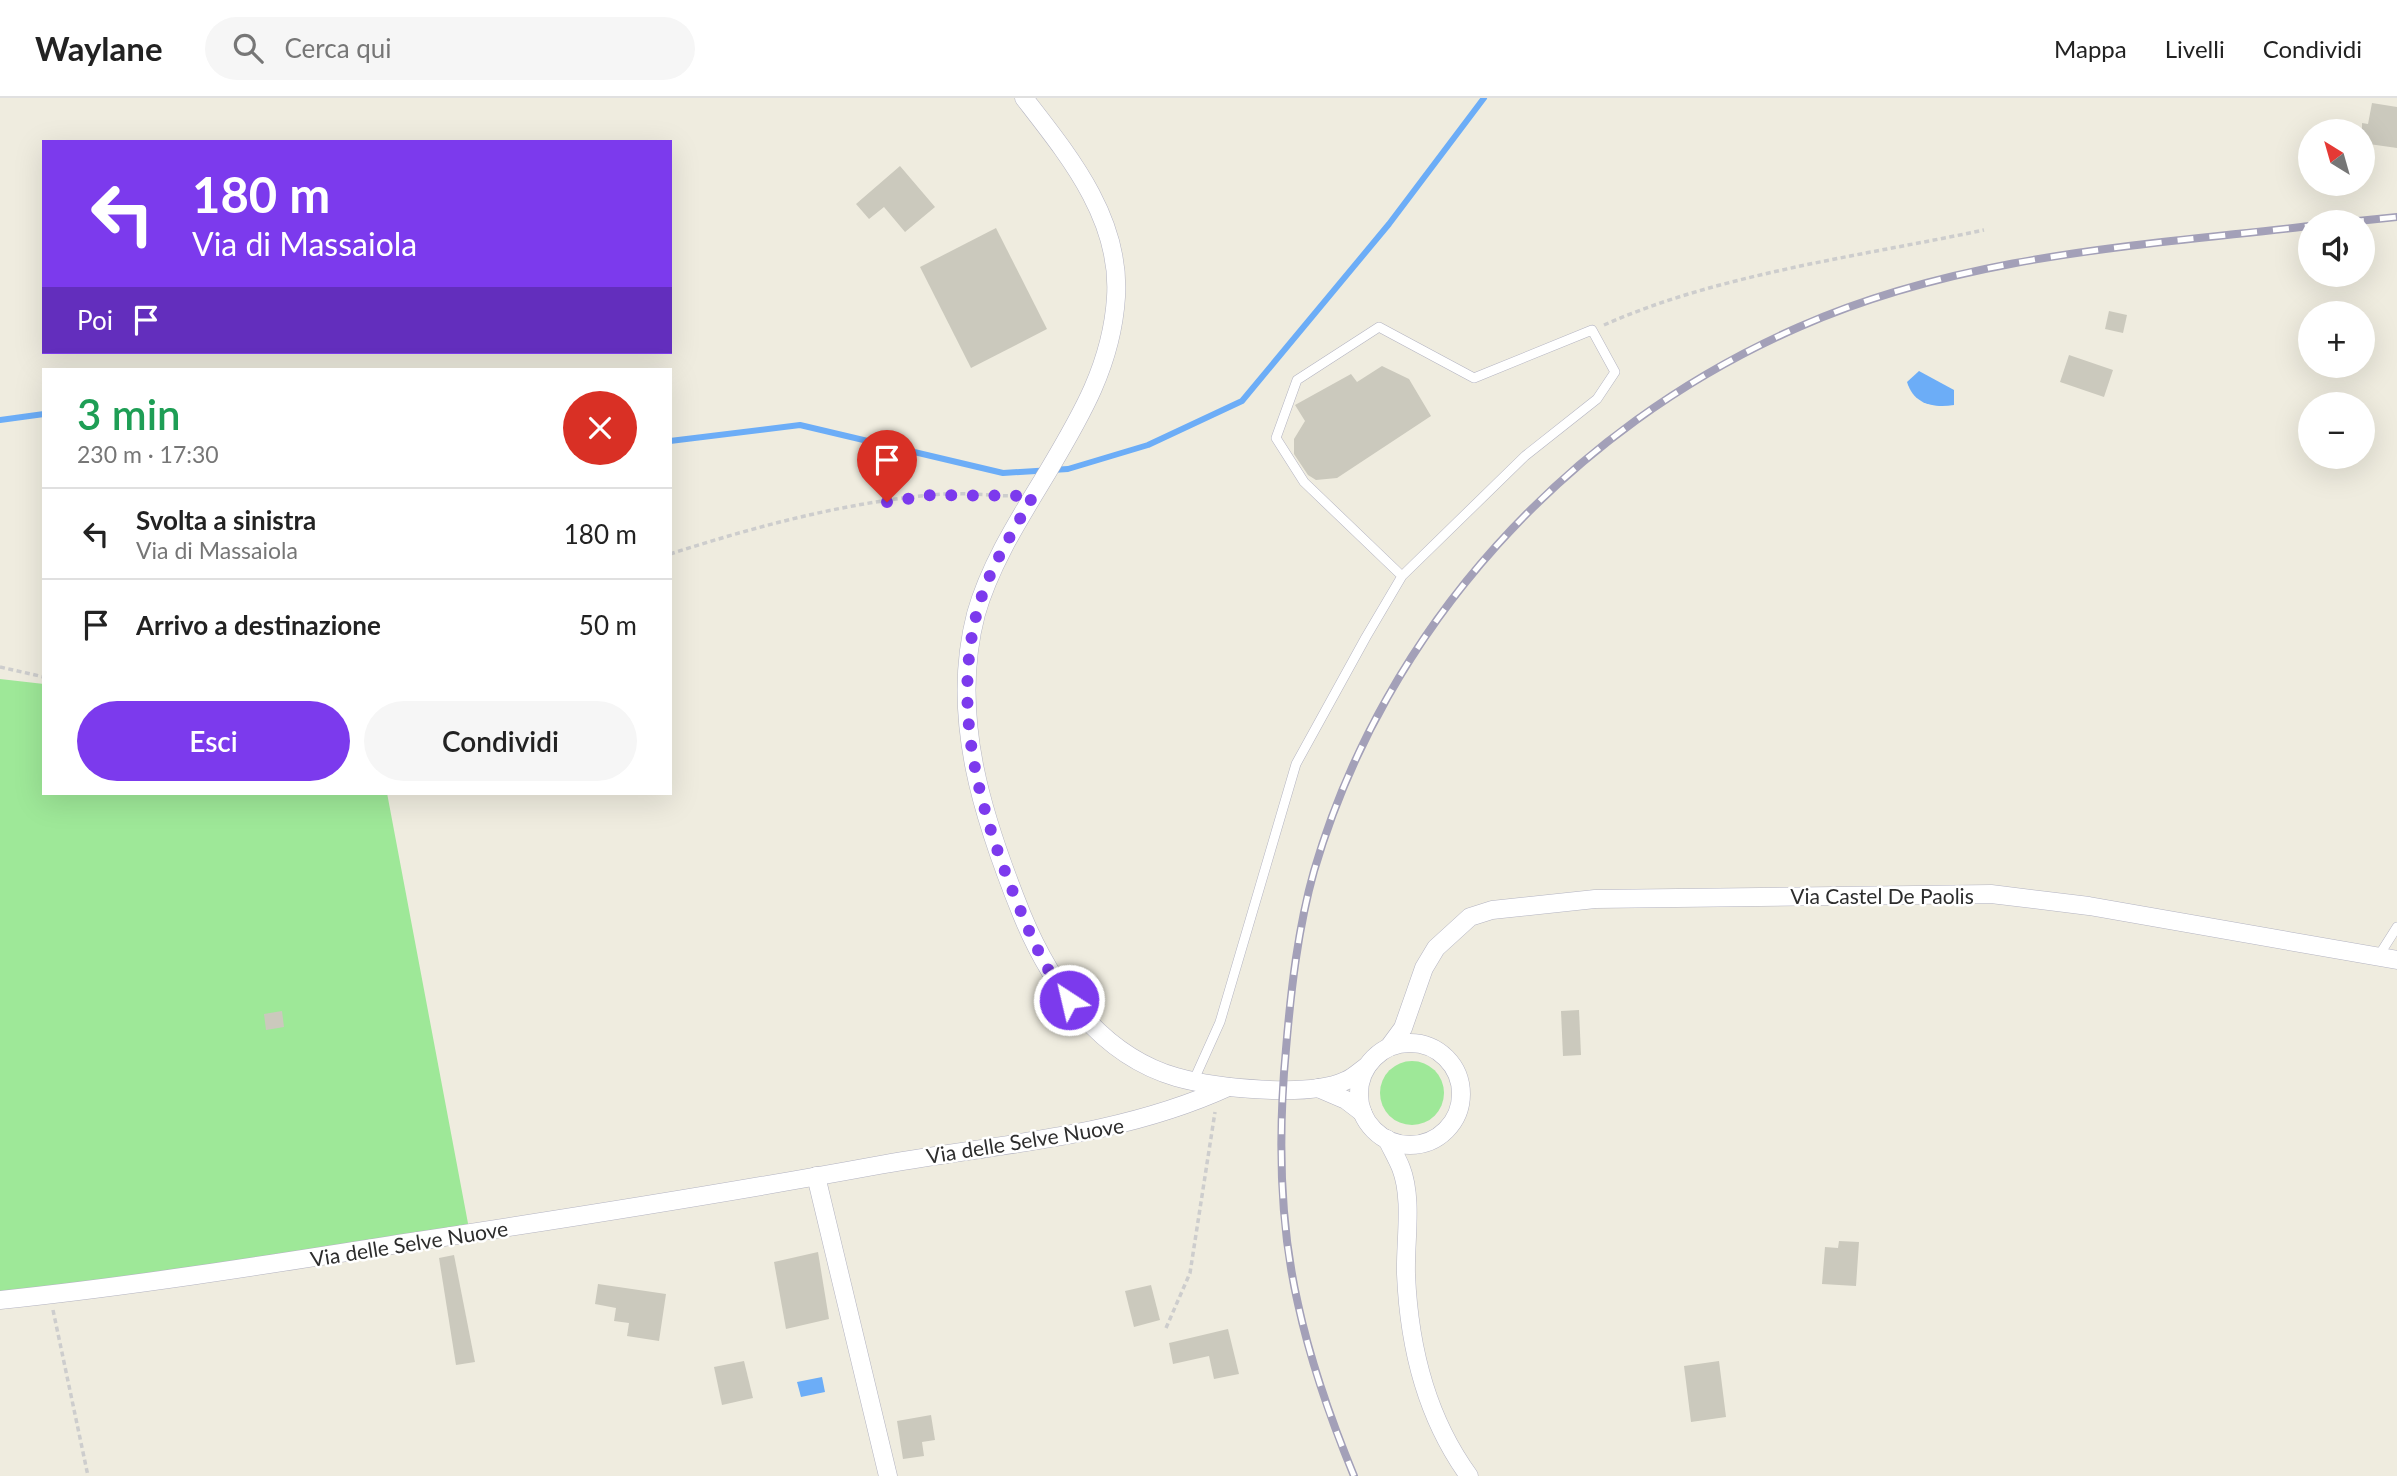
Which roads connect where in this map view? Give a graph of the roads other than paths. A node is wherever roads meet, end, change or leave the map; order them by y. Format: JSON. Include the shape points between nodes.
{"nodes":[{"id":1,"x":1024,"y":98,"type":"edge"},
{"id":2,"x":1402,"y":576,"type":"junction"},
{"id":3,"x":2397,"y":927,"type":"edge"},
{"id":4,"x":2378,"y":957,"type":"junction"},
{"id":5,"x":2397,"y":960,"type":"edge"},
{"id":6,"x":1413,"y":1004,"type":"junction"},
{"id":7,"x":1389,"y":1047,"type":"junction"},
{"id":8,"x":1434,"y":1049,"type":"junction"},
{"id":9,"x":1367,"y":1066,"type":"junction"},
{"id":10,"x":1193,"y":1082,"type":"junction"},
{"id":11,"x":1318,"y":1088,"type":"junction"},
{"id":12,"x":1223,"y":1090,"type":"junction"},
{"id":13,"x":1363,"y":1113,"type":"junction"},
{"id":14,"x":1387,"y":1139,"type":"junction"},
{"id":15,"x":1416,"y":1144,"type":"junction"},
{"id":16,"x":816,"y":1176,"type":"junction"},
{"id":17,"x":1406,"y":1197,"type":"junction"},
{"id":18,"x":0,"y":1300,"type":"edge"},
{"id":19,"x":888,"y":1476,"type":"edge"},
{"id":20,"x":1469,"y":1476,"type":"edge"}],
"edges":[{"from":1,"to":10,"type":"street","via":[[1096,204],[1116,268],[1114,320],[1091,397],[987,583],[970,646],[969,729],[988,821],[1032,939],[1062,991],[1121,1049],[1153,1068]]},
{"from":2,"to":2,"type":"lane","via":[[1525,456],[1597,399],[1615,372],[1592,330],[1474,378],[1379,327],[1297,380],[1276,438],[1304,482]]},
{"from":2,"to":10,"type":"lane","via":[[1296,764],[1220,1022]]},
{"from":3,"to":4,"type":"lane"},
{"from":4,"to":5,"type":"street","name":"Via Castel De Paolis"},
{"from":4,"to":6,"type":"street","name":"Via Castel De Paolis","via":[[2089,906],[1991,894],[1620,898],[1492,910],[1471,918],[1436,948],[1424,968]]},
{"from":6,"to":7,"type":"street","name":"Via Castel De Paolis"},
{"from":6,"to":8,"type":"street","via":[[1415,1020]]},
{"from":7,"to":8,"type":"street","via":[[1412,1043]]},
{"from":7,"to":9,"type":"street"},
{"from":8,"to":15,"type":"street","via":[[1454,1068],[1460,1089],[1458,1110],[1442,1133]]},
{"from":9,"to":11,"type":"street","via":[[1346,1081]]},
{"from":9,"to":13,"type":"street","via":[[1359,1097]]},
{"from":10,"to":12,"type":"street"},
{"from":11,"to":12,"type":"street"},
{"from":11,"to":13,"type":"street"},
{"from":12,"to":16,"type":"street","name":"Via delle Selve Nuove","via":[[1131,1123]]},
{"from":13,"to":14,"type":"street"},
{"from":14,"to":15,"type":"street"},
{"from":14,"to":17,"type":"street","via":[[1402,1170]]},
{"from":15,"to":17,"type":"street"},
{"from":16,"to":18,"type":"street","name":"Via delle Selve Nuove","via":[[661,1205]]},
{"from":16,"to":19,"type":"street"},
{"from":17,"to":20,"type":"street","via":[[1406,1278],[1413,1341],[1437,1420]]}]}
